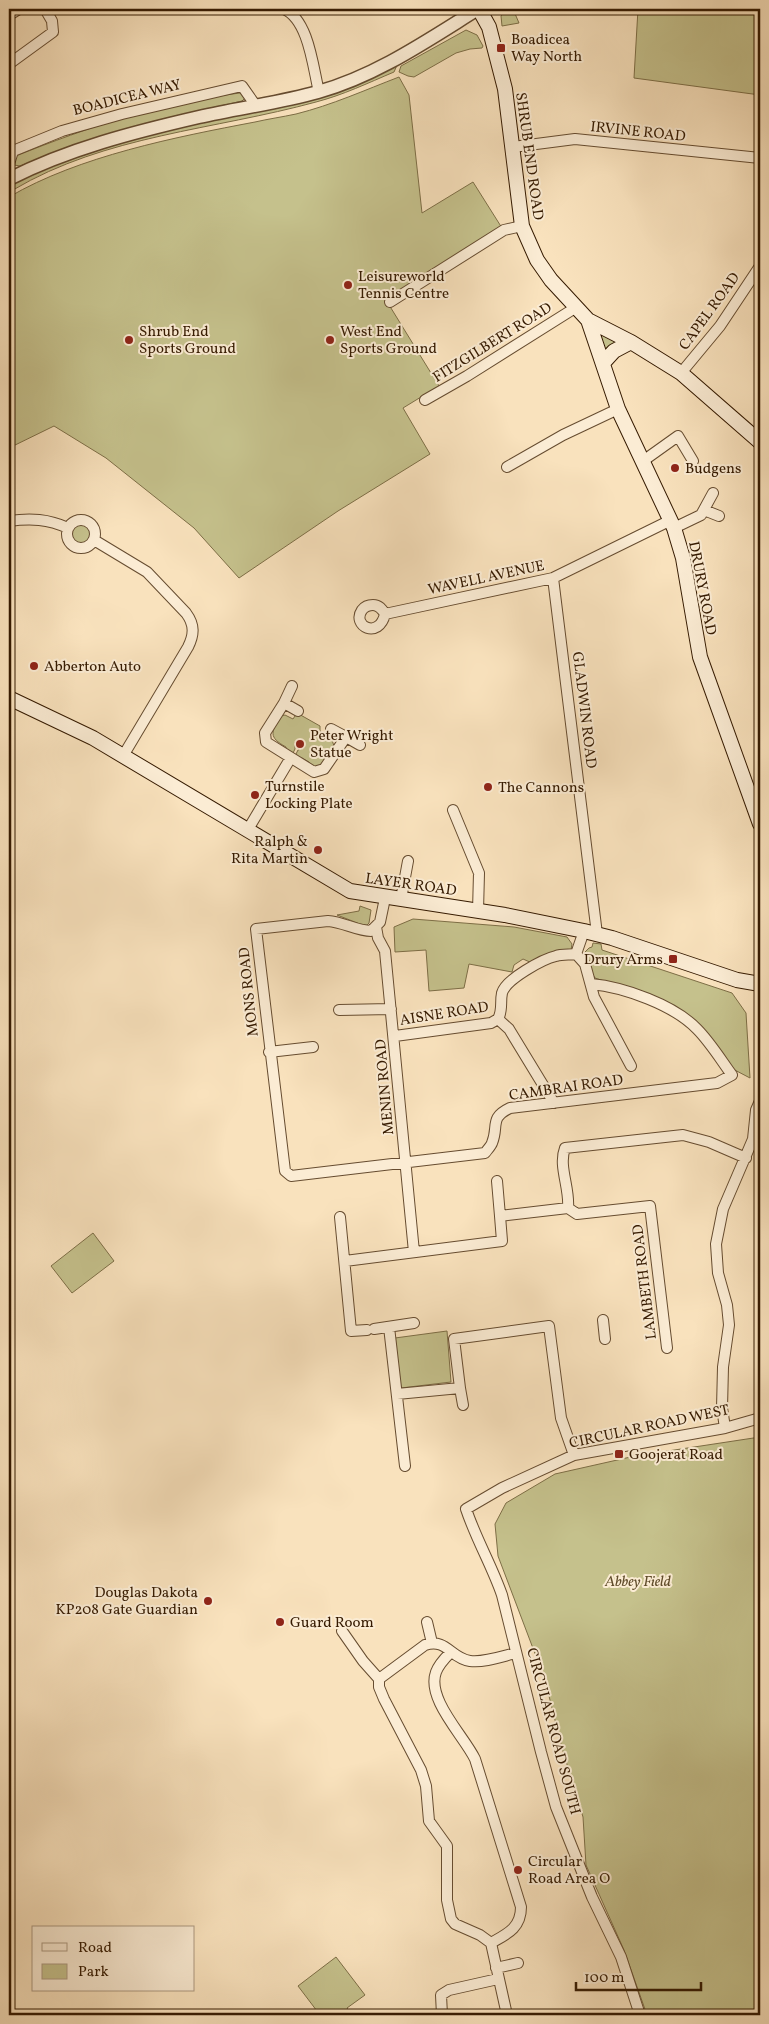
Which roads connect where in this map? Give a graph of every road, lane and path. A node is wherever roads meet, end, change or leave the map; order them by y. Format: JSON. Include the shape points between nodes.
{"nodes":[{"id":1,"x":19,"y":9,"type":"edge"},
{"id":2,"x":45,"y":9,"type":"edge"},
{"id":3,"x":284,"y":9,"type":"edge"},
{"id":4,"x":478,"y":9,"type":"edge"},
{"id":5,"x":9,"y":15,"type":"edge"},
{"id":6,"x":9,"y":64,"type":"edge"},
{"id":7,"x":319,"y":92,"type":"junction"},
{"id":8,"x":256,"y":106,"type":"junction"},
{"id":9,"x":513,"y":148,"type":"junction"},
{"id":10,"x":760,"y":158,"type":"edge"},
{"id":11,"x":10,"y":171,"type":"edge"},
{"id":12,"x":522,"y":226,"type":"junction"},
{"id":13,"x":759,"y":270,"type":"edge"},
{"id":14,"x":390,"y":302,"type":"dead end"},
{"id":15,"x":575,"y":308,"type":"junction"},
{"id":16,"x":588,"y":320,"type":"junction"},
{"id":17,"x":631,"y":342,"type":"junction"},
{"id":18,"x":603,"y":363,"type":"junction"},
{"id":19,"x":681,"y":373,"type":"junction"},
{"id":20,"x":425,"y":400,"type":"dead end"},
{"id":21,"x":618,"y":409,"type":"junction"},
{"id":22,"x":760,"y":442,"type":"edge"},
{"id":23,"x":642,"y":461,"type":"junction"},
{"id":24,"x":693,"y":461,"type":"dead end"},
{"id":25,"x":507,"y":467,"type":"dead end"},
{"id":26,"x":713,"y":493,"type":"dead end"},
{"id":27,"x":704,"y":510,"type":"junction"},
{"id":28,"x":719,"y":516,"type":"dead end"},
{"id":29,"x":9,"y":520,"type":"edge"},
{"id":30,"x":672,"y":524,"type":"junction"},
{"id":31,"x":68,"y":528,"type":"junction"},
{"id":32,"x":94,"y":540,"type":"junction"},
{"id":33,"x":553,"y":578,"type":"junction"},
{"id":34,"x":385,"y":614,"type":"dead end"},
{"id":35,"x":292,"y":686,"type":"dead end"},
{"id":36,"x":9,"y":698,"type":"edge"},
{"id":37,"x":284,"y":703,"type":"junction"},
{"id":38,"x":298,"y":711,"type":"dead end"},
{"id":39,"x":331,"y":729,"type":"dead end"},
{"id":40,"x":346,"y":737,"type":"junction"},
{"id":41,"x":360,"y":745,"type":"dead end"},
{"id":42,"x":123,"y":756,"type":"junction"},
{"id":43,"x":290,"y":758,"type":"junction"},
{"id":44,"x":453,"y":810,"type":"dead end"},
{"id":45,"x":760,"y":824,"type":"edge"},
{"id":46,"x":247,"y":831,"type":"junction"},
{"id":47,"x":408,"y":861,"type":"dead end"},
{"id":48,"x":384,"y":898,"type":"junction"},
{"id":49,"x":401,"y":899,"type":"junction"},
{"id":50,"x":478,"y":911,"type":"junction"},
{"id":51,"x":376,"y":927,"type":"junction"},
{"id":52,"x":591,"y":933,"type":"junction"},
{"id":53,"x":576,"y":954,"type":"junction"},
{"id":54,"x":591,"y":984,"type":"junction"},
{"id":55,"x":760,"y":984,"type":"edge"},
{"id":56,"x":391,"y":1009,"type":"junction"},
{"id":57,"x":339,"y":1010,"type":"dead end"},
{"id":58,"x":498,"y":1019,"type":"junction"},
{"id":59,"x":395,"y":1036,"type":"junction"},
{"id":60,"x":312,"y":1047,"type":"dead end"},
{"id":61,"x":269,"y":1052,"type":"junction"},
{"id":62,"x":631,"y":1066,"type":"dead end"},
{"id":63,"x":760,"y":1101,"type":"edge"},
{"id":64,"x":554,"y":1103,"type":"junction"},
{"id":65,"x":746,"y":1158,"type":"junction"},
{"id":66,"x":405,"y":1164,"type":"junction"},
{"id":67,"x":285,"y":1171,"type":"joint"},
{"id":68,"x":497,"y":1181,"type":"dead end"},
{"id":69,"x":568,"y":1208,"type":"junction"},
{"id":70,"x":500,"y":1216,"type":"junction"},
{"id":71,"x":340,"y":1218,"type":"dead end"},
{"id":72,"x":414,"y":1252,"type":"junction"},
{"id":73,"x":345,"y":1261,"type":"junction"},
{"id":74,"x":603,"y":1320,"type":"dead end"},
{"id":75,"x":414,"y":1323,"type":"dead end"},
{"id":76,"x":389,"y":1326,"type":"junction"},
{"id":77,"x":605,"y":1339,"type":"dead end"},
{"id":78,"x":667,"y":1348,"type":"dead end"},
{"id":79,"x":460,"y":1388,"type":"junction"},
{"id":80,"x":397,"y":1394,"type":"junction"},
{"id":81,"x":463,"y":1405,"type":"dead end"},
{"id":82,"x":760,"y":1418,"type":"edge"},
{"id":83,"x":725,"y":1428,"type":"junction"},
{"id":84,"x":574,"y":1455,"type":"junction"},
{"id":85,"x":406,"y":1466,"type":"dead end"},
{"id":86,"x":466,"y":1509,"type":"joint"},
{"id":87,"x":427,"y":1622,"type":"dead end"},
{"id":88,"x":342,"y":1632,"type":"dead end"},
{"id":89,"x":432,"y":1643,"type":"junction"},
{"id":90,"x":450,"y":1653,"type":"junction"},
{"id":91,"x":516,"y":1653,"type":"junction"},
{"id":92,"x":378,"y":1679,"type":"junction"},
{"id":93,"x":491,"y":1943,"type":"junction"},
{"id":94,"x":518,"y":1964,"type":"dead end"},
{"id":95,"x":496,"y":1968,"type":"junction"},
{"id":96,"x":498,"y":1979,"type":"junction"},
{"id":97,"x":442,"y":2015,"type":"edge"},
{"id":98,"x":507,"y":2015,"type":"edge"},
{"id":99,"x":640,"y":2015,"type":"edge"}],
"edges":[{"from":1,"to":5,"type":"street"},
{"from":2,"to":6,"type":"street","via":[[52,21],[52,32]]},
{"from":3,"to":7,"type":"street","via":[[292,12],[305,32]]},
{"from":4,"to":7,"type":"street","name":"BOADICEA WAY","via":[[378,68]]},
{"from":4,"to":9,"type":"main road","name":"SHRUB END ROAD","via":[[489,27],[500,68]]},
{"from":7,"to":8,"type":"street","name":"BOADICEA WAY"},
{"from":8,"to":11,"type":"street","name":"BOADICEA WAY","via":[[199,117]]},
{"from":8,"to":11,"type":"street","name":"BOADICEA WAY","via":[[242,86],[122,114],[62,131],[13,151]]},
{"from":9,"to":10,"type":"street","name":"IRVINE ROAD","via":[[575,140]]},
{"from":9,"to":12,"type":"main road","name":"SHRUB END ROAD"},
{"from":12,"to":14,"type":"street","via":[[504,230]]},
{"from":12,"to":15,"type":"main road","name":"SHRUB END ROAD","via":[[537,260]]},
{"from":13,"to":19,"type":"street","name":"CAPEL ROAD","via":[[720,326]]},
{"from":15,"to":16,"type":"main road","name":"SHRUB END ROAD"},
{"from":15,"to":20,"type":"street","name":"FITZGILBERT ROAD"},
{"from":16,"to":17,"type":"main road","name":"SHRUB END ROAD"},
{"from":16,"to":18,"type":"main road","name":"DRURY ROAD"},
{"from":17,"to":18,"type":"main road","via":[[614,351]]},
{"from":17,"to":19,"type":"main road","name":"SHRUB END ROAD"},
{"from":18,"to":21,"type":"main road","name":"DRURY ROAD"},
{"from":19,"to":22,"type":"main road","name":"SHRUB END ROAD"},
{"from":21,"to":23,"type":"main road","name":"DRURY ROAD"},
{"from":21,"to":25,"type":"street"},
{"from":23,"to":24,"type":"street","via":[[678,436]]},
{"from":23,"to":30,"type":"main road","name":"DRURY ROAD"},
{"from":26,"to":27,"type":"street"},
{"from":27,"to":28,"type":"street"},
{"from":27,"to":30,"type":"street","name":"WAVELL AVENUE","via":[[701,515]]},
{"from":29,"to":31,"type":"street","via":[[42,519]]},
{"from":30,"to":33,"type":"street","name":"WAVELL AVENUE"},
{"from":30,"to":45,"type":"main road","name":"DRURY ROAD","via":[[684,558],[700,657]]},
{"from":31,"to":32,"type":"street","via":[[68,541],[75,547],[88,546]]},
{"from":31,"to":32,"type":"street","via":[[74,521],[87,521],[95,531]]},
{"from":32,"to":42,"type":"street","via":[[147,572],[192,621],[192,639],[188,647]]},
{"from":33,"to":34,"type":"street","name":"WAVELL AVENUE"},
{"from":33,"to":52,"type":"street","name":"GLADWIN ROAD"},
{"from":35,"to":37,"type":"street"},
{"from":36,"to":42,"type":"main road","name":"LAYER ROAD","via":[[62,722]]},
{"from":37,"to":38,"type":"street"},
{"from":37,"to":43,"type":"street","via":[[265,733],[266,742]]},
{"from":39,"to":40,"type":"street"},
{"from":40,"to":41,"type":"street"},
{"from":40,"to":43,"type":"street","via":[[324,769],[314,772]]},
{"from":42,"to":46,"type":"main road","name":"LAYER ROAD"},
{"from":43,"to":46,"type":"street"},
{"from":44,"to":50,"type":"street","via":[[479,874]]},
{"from":46,"to":48,"type":"main road","name":"LAYER ROAD","via":[[350,891]]},
{"from":47,"to":49,"type":"street"},
{"from":48,"to":49,"type":"main road","name":"LAYER ROAD"},
{"from":48,"to":51,"type":"street","via":[[380,922]]},
{"from":49,"to":50,"type":"main road","name":"LAYER ROAD"},
{"from":50,"to":52,"type":"main road","name":"LAYER ROAD"},
{"from":51,"to":56,"type":"street","name":"MENIN ROAD","via":[[385,950]]},
{"from":51,"to":61,"type":"street","name":"MONS ROAD","via":[[364,931],[328,921],[256,929]]},
{"from":52,"to":53,"type":"street"},
{"from":52,"to":55,"type":"main road","name":"LAYER ROAD"},
{"from":53,"to":54,"type":"street","via":[[585,964]]},
{"from":53,"to":58,"type":"street","name":"AISNE ROAD","via":[[556,956],[511,980],[502,994],[502,1012]]},
{"from":54,"to":62,"type":"street","via":[[594,996]]},
{"from":54,"to":64,"type":"street","name":"CAMBRAI ROAD","via":[[615,988],[676,1013],[698,1030],[732,1075],[717,1083]]},
{"from":56,"to":57,"type":"street"},
{"from":56,"to":59,"type":"street","name":"MENIN ROAD"},
{"from":58,"to":59,"type":"street","name":"AISNE ROAD","via":[[491,1024]]},
{"from":58,"to":64,"type":"street","name":"AISNE ROAD","via":[[509,1029]]},
{"from":59,"to":66,"type":"street","name":"MENIN ROAD"},
{"from":60,"to":61,"type":"street","name":"MONS ROAD"},
{"from":61,"to":67,"type":"street","name":"MONS ROAD"},
{"from":63,"to":65,"type":"street"},
{"from":64,"to":66,"type":"street","name":"CAMBRAI ROAD","via":[[510,1108],[500,1113],[495,1122],[492,1143],[485,1153]]},
{"from":65,"to":69,"type":"street","via":[[710,1142],[683,1135],[566,1148],[562,1156]]},
{"from":65,"to":83,"type":"street","via":[[723,1209],[716,1244],[718,1273],[729,1325],[723,1367]]},
{"from":66,"to":67,"type":"street","name":"CAMBRAI ROAD","via":[[291,1176]]},
{"from":66,"to":72,"type":"street","name":"MENIN ROAD"},
{"from":68,"to":70,"type":"street"},
{"from":69,"to":70,"type":"street"},
{"from":69,"to":78,"type":"street","name":"LAMBETH ROAD","via":[[577,1214],[650,1206]]},
{"from":70,"to":72,"type":"street","via":[[502,1241]]},
{"from":71,"to":73,"type":"street"},
{"from":72,"to":73,"type":"street"},
{"from":73,"to":76,"type":"street","via":[[351,1331]]},
{"from":74,"to":77,"type":"street"},
{"from":75,"to":76,"type":"street"},
{"from":76,"to":80,"type":"street"},
{"from":79,"to":80,"type":"street"},
{"from":79,"to":81,"type":"street"},
{"from":79,"to":84,"type":"street","via":[[454,1339],[549,1326],[561,1418]]},
{"from":80,"to":85,"type":"street"},
{"from":82,"to":83,"type":"street","name":"CIRCULAR ROAD WEST"},
{"from":83,"to":84,"type":"street","name":"CIRCULAR ROAD WEST"},
{"from":84,"to":86,"type":"street","name":"CIRCULAR ROAD WEST","via":[[502,1488]]},
{"from":86,"to":91,"type":"street","name":"CIRCULAR ROAD SOUTH","via":[[494,1570]]},
{"from":87,"to":89,"type":"street"},
{"from":88,"to":92,"type":"street","via":[[361,1663]]},
{"from":89,"to":90,"type":"street","via":[[440,1643]]},
{"from":89,"to":92,"type":"street"},
{"from":90,"to":91,"type":"street","via":[[473,1662]]},
{"from":90,"to":93,"type":"street","via":[[438,1668],[435,1683],[448,1719],[475,1759],[521,1907],[519,1923]]},
{"from":91,"to":99,"type":"street","name":"CIRCULAR ROAD SOUTH","via":[[556,1807],[621,1957]]},
{"from":92,"to":93,"type":"street","via":[[384,1699],[422,1770],[429,1821],[447,1846],[447,1900],[451,1919]]},
{"from":93,"to":95,"type":"street"},
{"from":94,"to":95,"type":"street"},
{"from":95,"to":96,"type":"street"},
{"from":96,"to":97,"type":"street","via":[[449,1990],[441,1995]]},
{"from":96,"to":98,"type":"street"}]}
